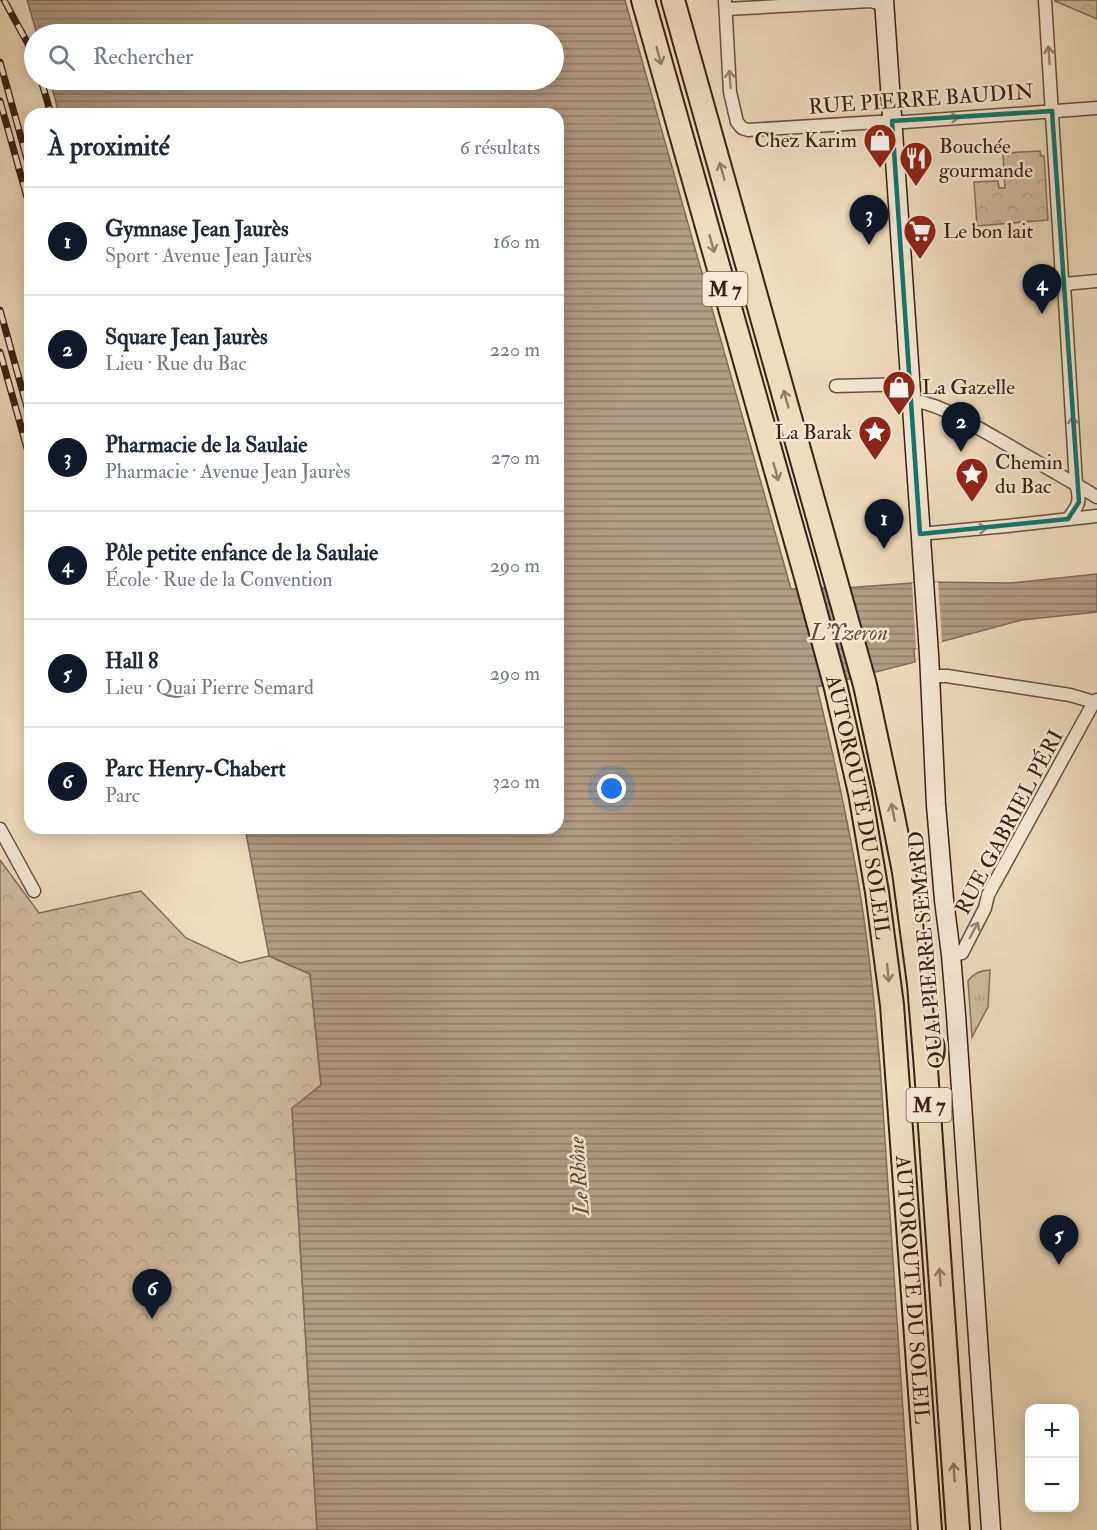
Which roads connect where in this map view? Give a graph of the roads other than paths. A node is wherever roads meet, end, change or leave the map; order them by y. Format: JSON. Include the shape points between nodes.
{"nodes":[{"id":1,"x":643,"y":0,"type":"edge"},
{"id":2,"x":674,"y":0,"type":"edge"},
{"id":3,"x":1045,"y":0,"type":"edge"},
{"id":4,"x":884,"y":2,"type":"edge"},
{"id":5,"x":726,"y":5,"type":"edge"},
{"id":6,"x":1097,"y":108,"type":"edge"},
{"id":7,"x":1052,"y":111,"type":"junction"},
{"id":8,"x":892,"y":121,"type":"junction"},
{"id":9,"x":1097,"y":281,"type":"edge"},
{"id":10,"x":1064,"y":284,"type":"junction"},
{"id":11,"x":836,"y":386,"type":"dead end"},
{"id":12,"x":910,"y":393,"type":"junction"},
{"id":13,"x":1076,"y":484,"type":"junction"},
{"id":14,"x":1097,"y":497,"type":"edge"},
{"id":15,"x":1097,"y":516,"type":"edge"},
{"id":16,"x":1068,"y":519,"type":"junction"},
{"id":17,"x":920,"y":534,"type":"junction"},
{"id":18,"x":930,"y":678,"type":"junction"},
{"id":19,"x":1095,"y":701,"type":"edge"},
{"id":20,"x":0,"y":830,"type":"edge"},
{"id":21,"x":34,"y":891,"type":"dead end"},
{"id":22,"x":951,"y":954,"type":"junction"},
{"id":23,"x":930,"y":1530,"type":"edge"},
{"id":24,"x":957,"y":1530,"type":"edge"},
{"id":25,"x":991,"y":1530,"type":"edge"}],
"edges":[{"from":1,"to":23,"type":"highway","name":"AUTOROUTE DU SOLEIL","number":"M 7","one_way":true,"via":[[836,688],[869,840],[886,949],[897,1064]]},
{"from":24,"to":2,"type":"highway","name":"AUTOROUTE DU SOLEIL","number":"M 7","one_way":true,"via":[[919,984],[900,849],[865,685]]},
{"from":7,"to":3,"type":"street","one_way":true},
{"from":4,"to":5,"type":"street"},
{"from":4,"to":8,"type":"main road","name":"QUAI PIERRE SEMARD"},
{"from":8,"to":5,"type":"street","name":"RUE PIERRE BAUDIN","one_way":true,"via":[[742,128],[730,92]]},
{"from":6,"to":7,"type":"street","name":"RUE PIERRE BAUDIN"},
{"from":8,"to":7,"type":"street","name":"RUE PIERRE BAUDIN","one_way":true},
{"from":7,"to":10,"type":"street"},
{"from":8,"to":12,"type":"main road","name":"QUAI PIERRE SEMARD"},
{"from":9,"to":10,"type":"street"},
{"from":13,"to":10,"type":"street","one_way":true},
{"from":11,"to":12,"type":"street"},
{"from":12,"to":13,"type":"street"},
{"from":12,"to":17,"type":"main road","name":"QUAI PIERRE SEMARD"},
{"from":13,"to":14,"type":"street"},
{"from":13,"to":16,"type":"street","via":[[1079,502]]},
{"from":15,"to":16,"type":"street"},
{"from":17,"to":16,"type":"street","one_way":true},
{"from":17,"to":18,"type":"main road","name":"QUAI PIERRE SEMARD"},
{"from":18,"to":19,"type":"street","via":[[948,676]]},
{"from":18,"to":22,"type":"main road","name":"QUAI PIERRE SEMARD","via":[[936,805]]},
{"from":22,"to":19,"type":"street","name":"RUE GABRIEL PÉRI","one_way":true,"via":[[962,953],[988,896]]},
{"from":20,"to":21,"type":"street"},
{"from":22,"to":25,"type":"main road","name":"QUAI PIERRE SEMARD"}]}
